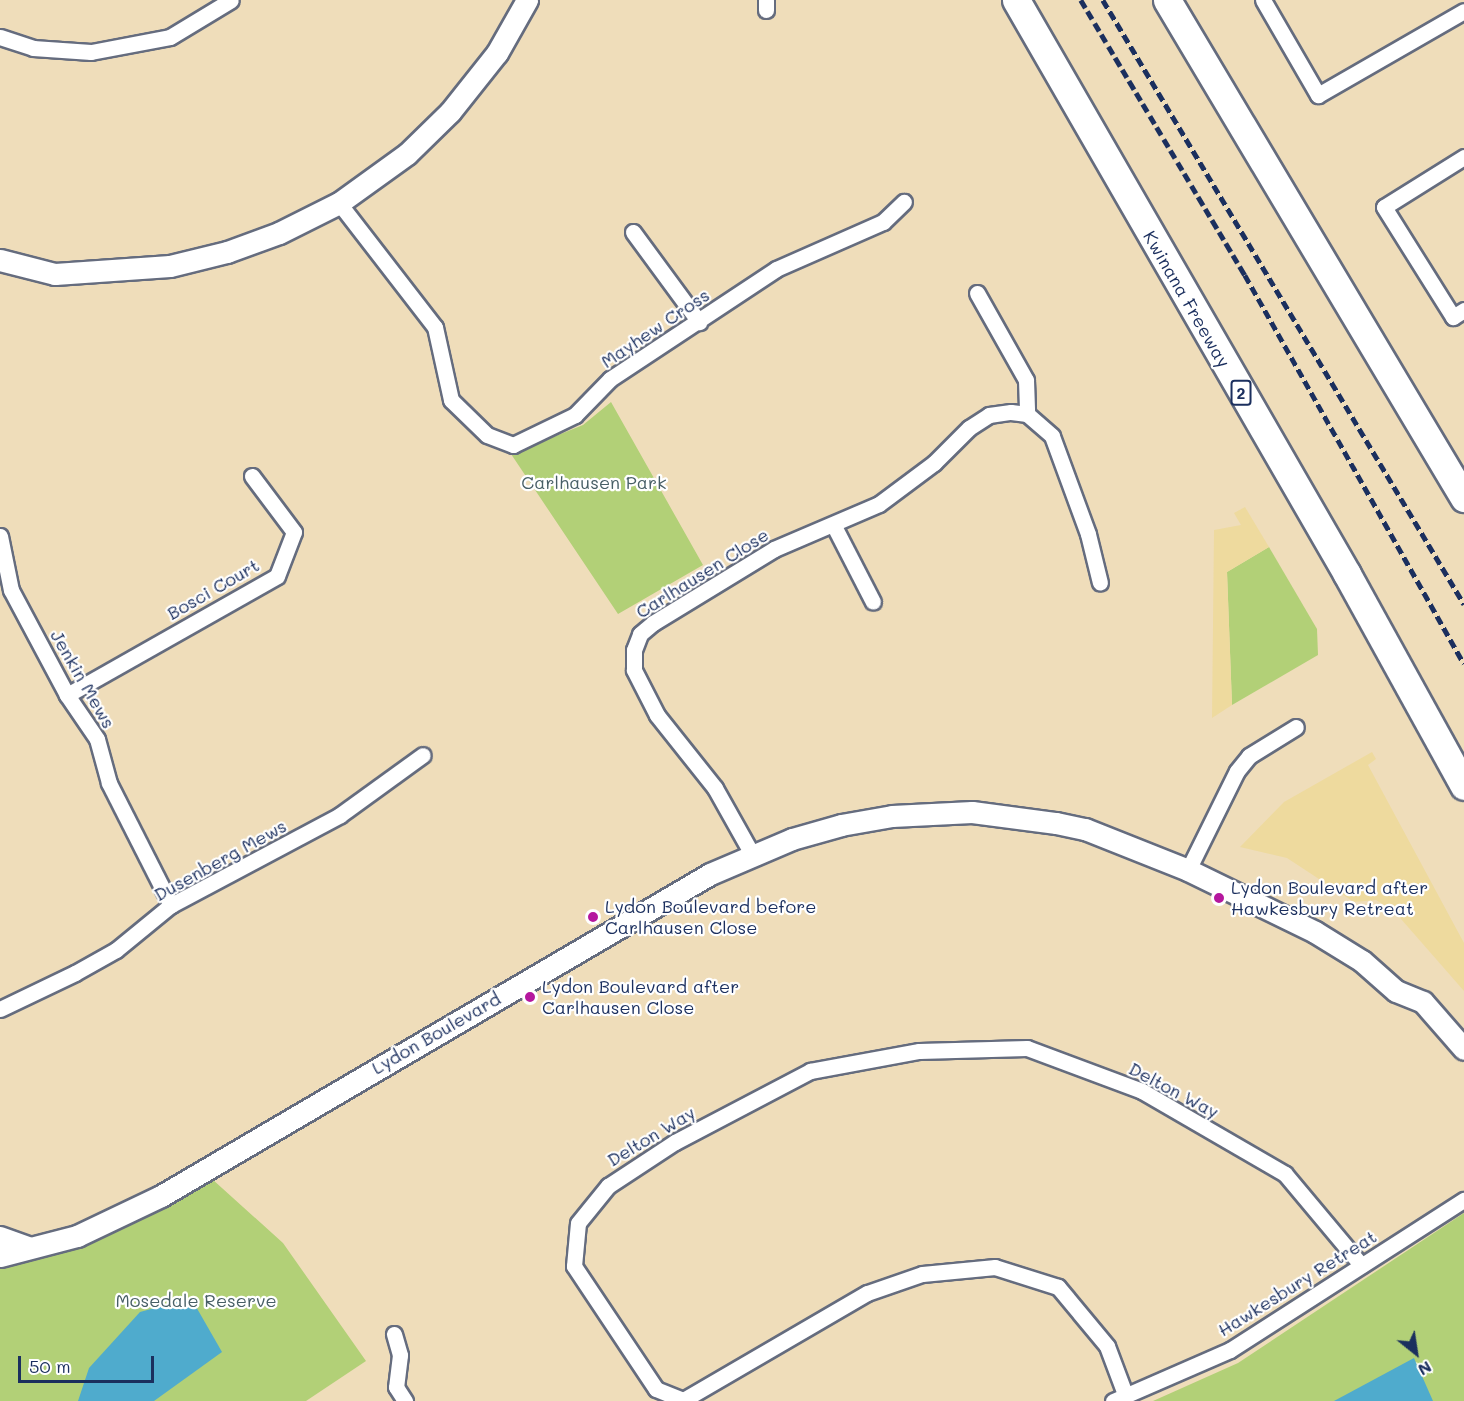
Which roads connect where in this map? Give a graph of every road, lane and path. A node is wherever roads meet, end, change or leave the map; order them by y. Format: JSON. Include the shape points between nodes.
{"nodes":[{"id":1,"x":231,"y":0,"type":"edge"},
{"id":2,"x":527,"y":0,"type":"edge"},
{"id":3,"x":1016,"y":0,"type":"edge"},
{"id":4,"x":1167,"y":0,"type":"edge"},
{"id":5,"x":1263,"y":0,"type":"edge"},
{"id":6,"x":1464,"y":12,"type":"edge"},
{"id":7,"x":0,"y":37,"type":"edge"},
{"id":8,"x":1464,"y":157,"type":"edge"},
{"id":9,"x":904,"y":202,"type":"dead end"},
{"id":10,"x":339,"y":203,"type":"junction"},
{"id":11,"x":633,"y":232,"type":"dead end"},
{"id":12,"x":0,"y":260,"type":"edge"},
{"id":13,"x":977,"y":293,"type":"dead end"},
{"id":14,"x":1464,"y":310,"type":"edge"},
{"id":15,"x":699,"y":322,"type":"junction"},
{"id":16,"x":1027,"y":414,"type":"junction"},
{"id":17,"x":252,"y":476,"type":"dead end"},
{"id":18,"x":1464,"y":498,"type":"edge"},
{"id":19,"x":834,"y":526,"type":"junction"},
{"id":20,"x":0,"y":536,"type":"edge"},
{"id":21,"x":1100,"y":583,"type":"dead end"},
{"id":22,"x":873,"y":602,"type":"dead end"},
{"id":23,"x":67,"y":695,"type":"junction"},
{"id":24,"x":1296,"y":727,"type":"dead end"},
{"id":25,"x":423,"y":755,"type":"dead end"},
{"id":26,"x":1464,"y":786,"type":"edge"},
{"id":27,"x":752,"y":854,"type":"junction"},
{"id":28,"x":1188,"y":870,"type":"junction"},
{"id":29,"x":171,"y":905,"type":"junction"},
{"id":30,"x":0,"y":1009,"type":"edge"},
{"id":31,"x":1464,"y":1049,"type":"edge"},
{"id":32,"x":1464,"y":1200,"type":"edge"},
{"id":33,"x":0,"y":1237,"type":"edge"},
{"id":34,"x":27,"y":1247,"type":"junction"},
{"id":35,"x":0,"y":1256,"type":"edge"},
{"id":36,"x":1361,"y":1265,"type":"junction"},
{"id":37,"x":394,"y":1334,"type":"dead end"},
{"id":38,"x":1119,"y":1397,"type":"edge"},
{"id":39,"x":683,"y":1400,"type":"edge"},
{"id":40,"x":405,"y":1401,"type":"edge"}],
"edges":[{"from":1,"to":7,"type":"street","via":[[170,37],[91,52],[33,48]]},
{"from":2,"to":10,"type":"street","via":[[497,53],[450,112],[407,154]]},
{"from":3,"to":26,"type":"highway","name":"Kwinana Freeway","number":"2"},
{"from":4,"to":18,"type":"highway"},
{"from":5,"to":6,"type":"street","via":[[1318,95]]},
{"from":8,"to":14,"type":"street","via":[[1384,207],[1453,317]]},
{"from":9,"to":15,"type":"street","name":"Mayhew Cross","via":[[883,222],[776,269]]},
{"from":10,"to":12,"type":"street","via":[[268,237],[170,266],[55,274]]},
{"from":10,"to":15,"type":"street","name":"Mayhew Cross","via":[[435,327],[451,400],[487,435],[504,445],[537,437],[575,415],[610,379]]},
{"from":11,"to":15,"type":"street"},
{"from":13,"to":16,"type":"street","via":[[1026,380]]},
{"from":16,"to":19,"type":"street","name":"Carlhausen Close","via":[[989,415],[912,481]]},
{"from":16,"to":21,"type":"street","via":[[1042,423],[1060,453]]},
{"from":17,"to":23,"type":"street","name":"Bosci Court","via":[[294,532],[277,576]]},
{"from":19,"to":22,"type":"street"},
{"from":19,"to":27,"type":"street","name":"Carlhausen Close","via":[[746,565],[653,623],[640,634],[634,650],[634,670],[642,689],[715,788]]},
{"from":20,"to":23,"type":"street","name":"Jenkin Mews","via":[[11,590]]},
{"from":23,"to":29,"type":"street","name":"Jenkin Mews","via":[[97,739],[109,783]]},
{"from":24,"to":28,"type":"street","via":[[1249,756],[1237,771]]},
{"from":25,"to":29,"type":"street","name":"Dusenberg Mews","via":[[340,815]]},
{"from":27,"to":28,"type":"street","name":"Lydon Boulevard","via":[[841,825],[892,816],[972,812],[1085,829]]},
{"from":27,"to":34,"type":"street","name":"Lydon Boulevard","via":[[699,880],[161,1196],[77,1236]]},
{"from":28,"to":31,"type":"street","name":"Lydon Boulevard","via":[[1305,927],[1362,961],[1396,991],[1423,1002]]},
{"from":29,"to":30,"type":"street","name":"Dusenberg Mews","via":[[116,950],[21,1002]]},
{"from":32,"to":36,"type":"street","name":"Hawkesbury Retreat"},
{"from":33,"to":34,"type":"street"},
{"from":34,"to":35,"type":"street","name":"Lydon Boulevard"},
{"from":36,"to":38,"type":"street","name":"Hawkesbury Retreat","via":[[1230,1350]]},
{"from":36,"to":39,"type":"street","name":"Delton Way","via":[[1285,1174],[1142,1091],[1027,1048],[919,1051],[810,1071],[656,1154],[608,1186],[578,1223],[574,1266],[656,1389]]},
{"from":37,"to":40,"type":"street","via":[[400,1355],[396,1387]]},
{"from":38,"to":39,"type":"street","name":"Delton Way","via":[[1107,1346],[1058,1287],[995,1268],[922,1274],[867,1293]]}]}
